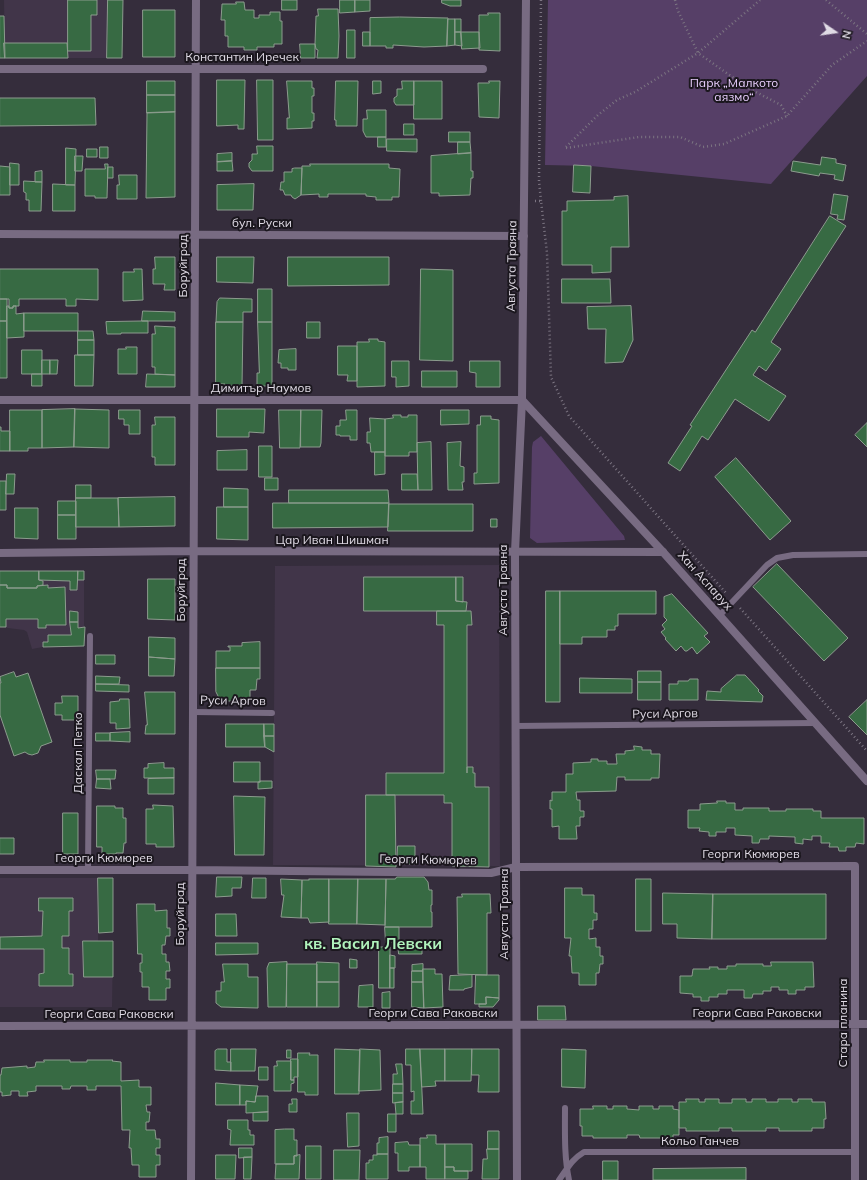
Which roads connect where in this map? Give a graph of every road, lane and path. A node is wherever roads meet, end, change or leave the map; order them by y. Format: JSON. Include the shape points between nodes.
{"nodes":[{"id":1,"x":196,"y":0,"type":"edge"},
{"id":2,"x":526,"y":0,"type":"edge"},
{"id":3,"x":541,"y":0,"type":"edge"},
{"id":4,"x":675,"y":0,"type":"edge"},
{"id":5,"x":760,"y":0,"type":"edge"},
{"id":6,"x":826,"y":0,"type":"edge"},
{"id":7,"x":867,"y":34,"type":"edge"},
{"id":8,"x":867,"y":42,"type":"edge"},
{"id":9,"x":698,"y":53,"type":"junction"},
{"id":10,"x":0,"y":69,"type":"edge"},
{"id":11,"x":195,"y":69,"type":"junction"},
{"id":12,"x":483,"y":69,"type":"dead end"},
{"id":13,"x":787,"y":116,"type":"junction"},
{"id":14,"x":524,"y":201,"type":"junction"},
{"id":15,"x":541,"y":201,"type":"junction"},
{"id":16,"x":0,"y":234,"type":"edge"},
{"id":17,"x":195,"y":235,"type":"junction"},
{"id":18,"x":524,"y":236,"type":"junction"},
{"id":19,"x":0,"y":400,"type":"edge"},
{"id":20,"x":194,"y":400,"type":"junction"},
{"id":21,"x":522,"y":400,"type":"junction"},
{"id":22,"x":193,"y":551,"type":"junction"},
{"id":23,"x":515,"y":552,"type":"junction"},
{"id":24,"x":663,"y":552,"type":"junction"},
{"id":25,"x":0,"y":553,"type":"edge"},
{"id":26,"x":867,"y":554,"type":"edge"},
{"id":27,"x":733,"y":601,"type":"junction"},
{"id":28,"x":720,"y":616,"type":"junction"},
{"id":29,"x":90,"y":636,"type":"dead end"},
{"id":30,"x":193,"y":712,"type":"junction"},
{"id":31,"x":272,"y":713,"type":"dead end"},
{"id":32,"x":815,"y":723,"type":"junction"},
{"id":33,"x":515,"y":726,"type":"junction"},
{"id":34,"x":867,"y":751,"type":"edge"},
{"id":35,"x":867,"y":781,"type":"edge"},
{"id":36,"x":855,"y":866,"type":"joint"},
{"id":37,"x":516,"y":867,"type":"junction"},
{"id":38,"x":0,"y":870,"type":"edge"},
{"id":39,"x":88,"y":870,"type":"junction"},
{"id":40,"x":192,"y":870,"type":"junction"},
{"id":41,"x":855,"y":1024,"type":"junction"},
{"id":42,"x":867,"y":1024,"type":"edge"},
{"id":43,"x":516,"y":1025,"type":"junction"},
{"id":44,"x":0,"y":1026,"type":"edge"},
{"id":45,"x":191,"y":1026,"type":"junction"},
{"id":46,"x":565,"y":1108,"type":"dead end"},
{"id":47,"x":855,"y":1152,"type":"junction"},
{"id":48,"x":566,"y":1168,"type":"junction"},
{"id":49,"x":191,"y":1180,"type":"edge"},
{"id":50,"x":517,"y":1180,"type":"edge"},
{"id":51,"x":559,"y":1180,"type":"edge"},
{"id":52,"x":569,"y":1180,"type":"edge"},
{"id":53,"x":855,"y":1180,"type":"edge"}],
"edges":[{"from":1,"to":11,"type":"street","name":"Боруйград"},
{"from":2,"to":14,"type":"street","name":"Августа Траяна"},
{"from":3,"to":15,"type":"path"},
{"from":4,"to":9,"type":"path"},
{"from":5,"to":9,"type":"path"},
{"from":6,"to":7,"type":"path"},
{"from":8,"to":13,"type":"path","via":[[832,65]]},
{"from":9,"to":13,"type":"path","via":[[748,88],[781,105]]},
{"from":9,"to":13,"type":"path","via":[[635,92],[617,100],[598,115],[566,148],[639,137],[680,137],[704,147],[724,144]]},
{"from":10,"to":11,"type":"street","name":"Константин Иречек"},
{"from":11,"to":12,"type":"street","name":"Константин Иречек"},
{"from":11,"to":17,"type":"street","name":"Боруйград"},
{"from":14,"to":15,"type":"path"},
{"from":14,"to":18,"type":"street","name":"Августа Траяна"},
{"from":15,"to":27,"type":"path","via":[[547,253],[551,377],[569,416]]},
{"from":16,"to":17,"type":"street","name":"бул. Руски"},
{"from":17,"to":18,"type":"street","name":"бул. Руски"},
{"from":17,"to":20,"type":"street","name":"Боруйград"},
{"from":18,"to":21,"type":"street","name":"Августа Траяна"},
{"from":19,"to":20,"type":"street","name":"Димитър Наумов"},
{"from":20,"to":21,"type":"street","name":"Димитър Наумов"},
{"from":20,"to":22,"type":"street","name":"Боруйград"},
{"from":21,"to":23,"type":"street","name":"Августа Траяна"},
{"from":21,"to":24,"type":"street","name":"Хан Аспарух"},
{"from":22,"to":23,"type":"street","name":"Цар Иван Шишман"},
{"from":22,"to":25,"type":"street","name":"Цар Иван Шишман"},
{"from":22,"to":30,"type":"street","name":"Боруйград"},
{"from":23,"to":24,"type":"street","name":"Цар Иван Шишман"},
{"from":23,"to":33,"type":"street","name":"Августа Траяна"},
{"from":24,"to":28,"type":"street","name":"Хан Аспарух"},
{"from":26,"to":27,"type":"lane","via":[[793,555],[778,558],[767,565]]},
{"from":27,"to":28,"type":"lane"},
{"from":27,"to":34,"type":"path"},
{"from":28,"to":32,"type":"street","name":"Хан Аспарух"},
{"from":29,"to":39,"type":"lane","name":"Даскал Петко"},
{"from":30,"to":31,"type":"lane","name":"Руси Аргов"},
{"from":30,"to":40,"type":"street","name":"Боруйград"},
{"from":32,"to":33,"type":"lane","name":"Руси Аргов"},
{"from":32,"to":35,"type":"street","name":"Хан Аспарух"},
{"from":33,"to":37,"type":"street","name":"Августа Траяна"},
{"from":36,"to":37,"type":"street","name":"Георги Кюмюрев"},
{"from":36,"to":41,"type":"street","name":"Стара планина"},
{"from":37,"to":40,"type":"street","name":"Георги Кюмюрев","via":[[491,873]]},
{"from":37,"to":43,"type":"street","name":"Августа Траяна"},
{"from":38,"to":39,"type":"street","name":"Георги Кюмюрев"},
{"from":39,"to":40,"type":"street","name":"Георги Кюмюрев"},
{"from":40,"to":45,"type":"street","name":"Боруйград"},
{"from":41,"to":42,"type":"street","name":"Георги Сава Раковски"},
{"from":41,"to":43,"type":"street","name":"Георги Сава Раковски"},
{"from":41,"to":47,"type":"street","name":"Стара планина"},
{"from":43,"to":45,"type":"street","name":"Георги Сава Раковски"},
{"from":43,"to":50,"type":"street","name":"Августа Траяна"},
{"from":44,"to":45,"type":"street","name":"Георги Сава Раковски"},
{"from":45,"to":49,"type":"street","name":"Боруйград"},
{"from":46,"to":48,"type":"lane"},
{"from":47,"to":48,"type":"lane","name":"Кольо Ганчев","via":[[584,1152],[576,1156]]},
{"from":47,"to":53,"type":"street","name":"Стара планина"},
{"from":48,"to":51,"type":"lane","name":"Кольо Ганчев"},
{"from":48,"to":52,"type":"lane"}]}
